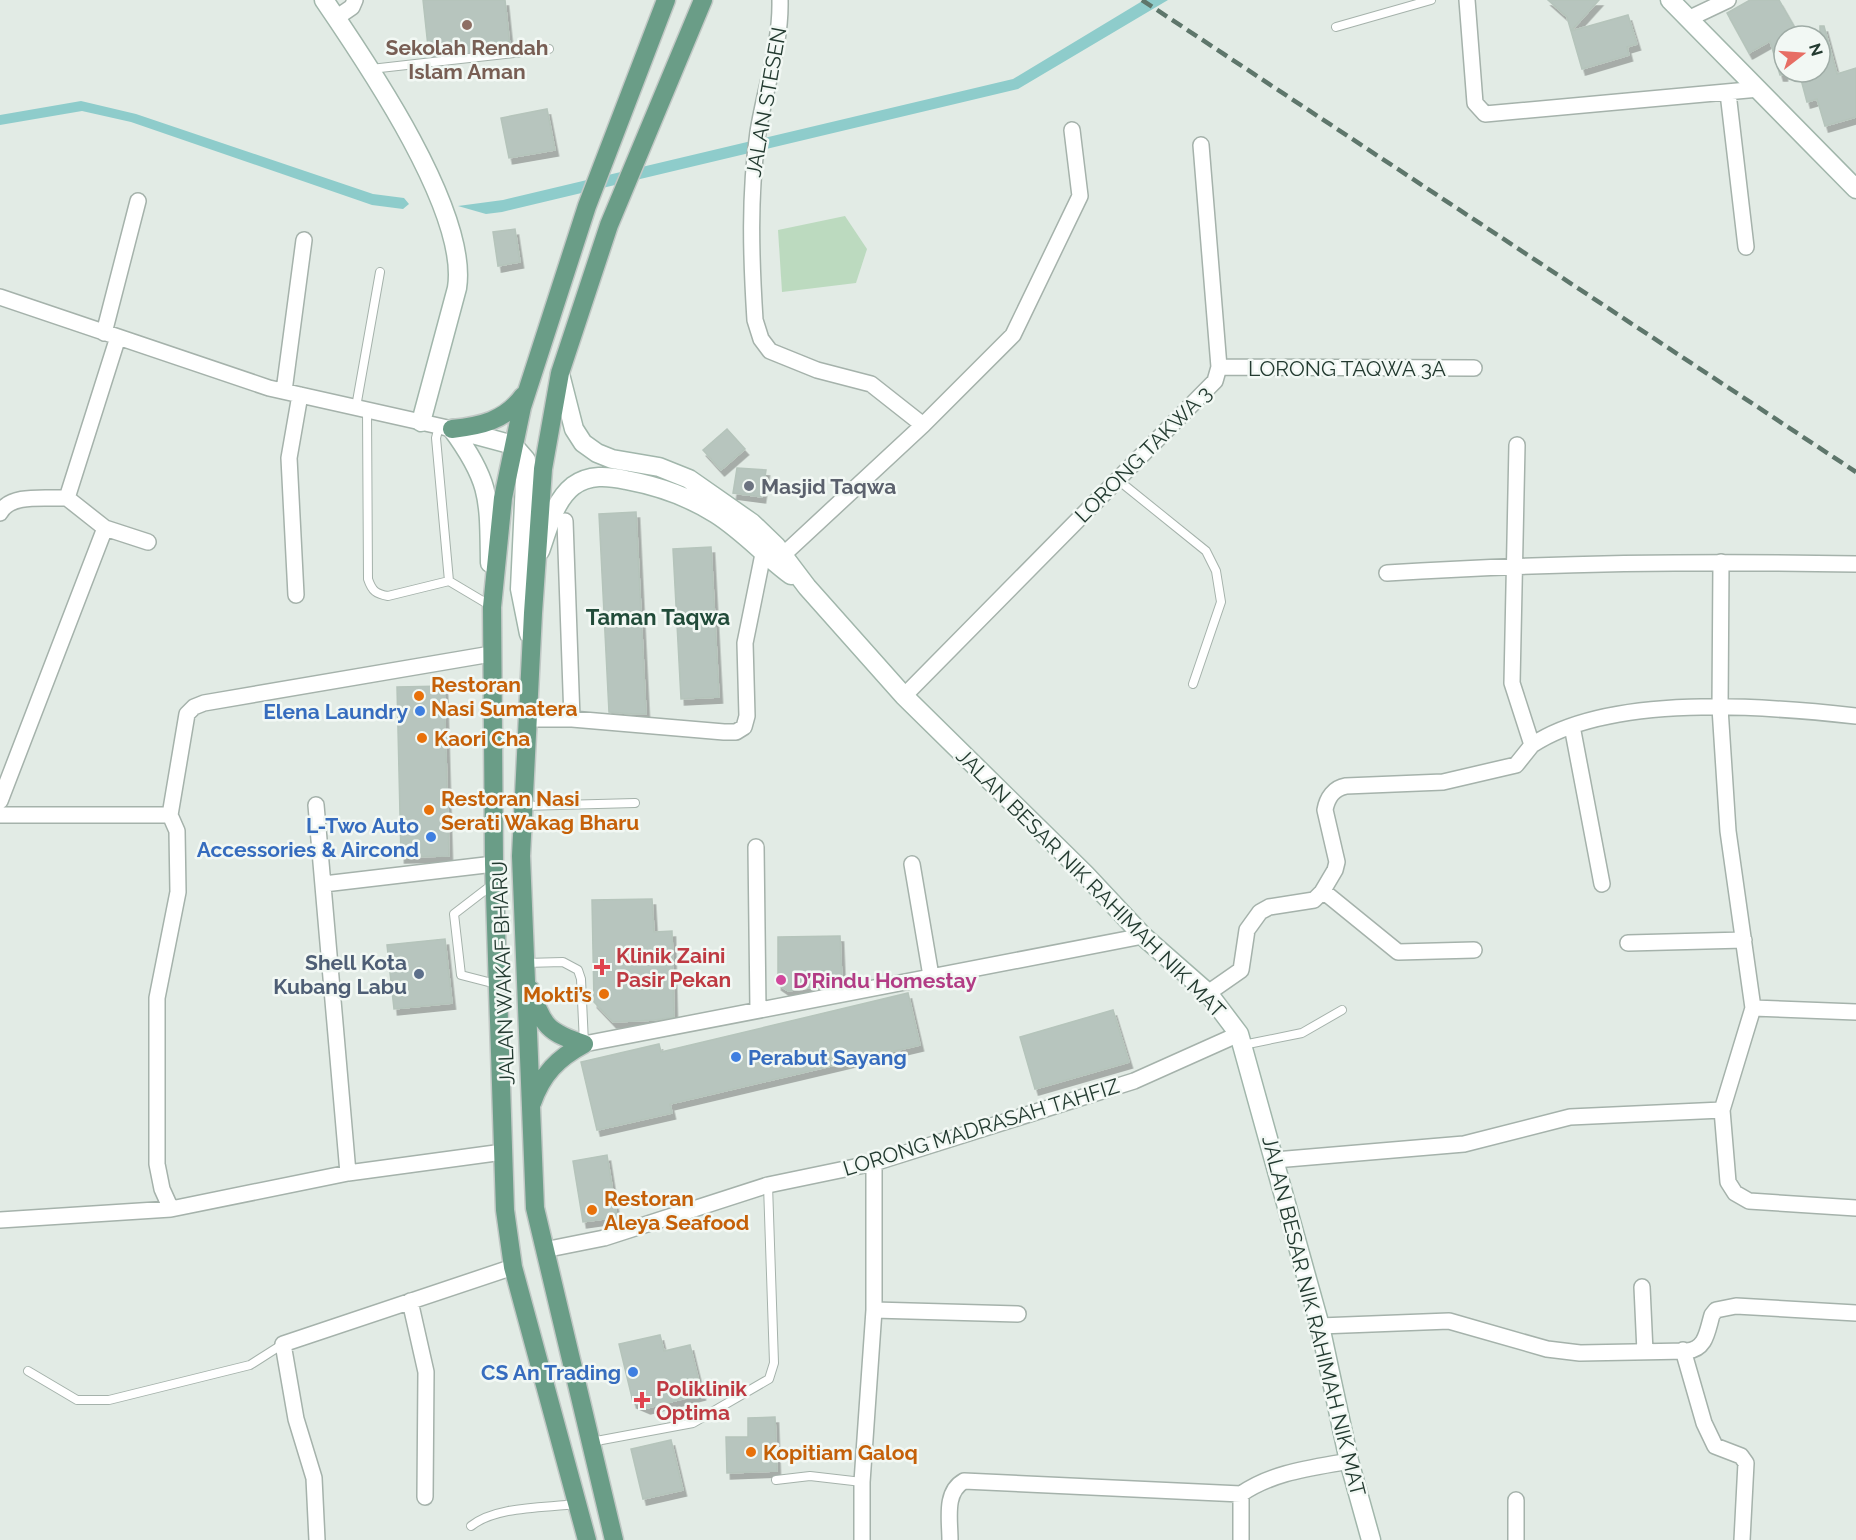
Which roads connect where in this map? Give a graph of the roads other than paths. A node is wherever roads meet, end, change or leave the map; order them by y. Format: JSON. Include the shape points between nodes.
{"nodes":[{"id":1,"x":324,"y":0,"type":"edge"},
{"id":2,"x":356,"y":0,"type":"edge"},
{"id":3,"x":666,"y":0,"type":"edge"},
{"id":4,"x":703,"y":0,"type":"edge"},
{"id":5,"x":780,"y":0,"type":"edge"},
{"id":6,"x":1431,"y":0,"type":"edge"},
{"id":7,"x":1467,"y":0,"type":"edge"},
{"id":8,"x":1670,"y":0,"type":"edge"},
{"id":9,"x":1728,"y":0,"type":"edge"},
{"id":10,"x":336,"y":18,"type":"junction"},
{"id":11,"x":1688,"y":19,"type":"junction"},
{"id":12,"x":1336,"y":27,"type":"dead end"},
{"id":13,"x":549,"y":49,"type":"dead end"},
{"id":14,"x":370,"y":69,"type":"junction"},
{"id":15,"x":1759,"y":89,"type":"junction"},
{"id":16,"x":1728,"y":93,"type":"junction"},
{"id":17,"x":1072,"y":130,"type":"dead end"},
{"id":18,"x":1201,"y":145,"type":"dead end"},
{"id":19,"x":1856,"y":189,"type":"edge"},
{"id":20,"x":138,"y":201,"type":"dead end"},
{"id":21,"x":304,"y":240,"type":"dead end"},
{"id":22,"x":1746,"y":247,"type":"dead end"},
{"id":23,"x":380,"y":272,"type":"dead end"},
{"id":24,"x":0,"y":297,"type":"edge"},
{"id":25,"x":111,"y":335,"type":"junction"},
{"id":26,"x":1219,"y":367,"type":"junction"},
{"id":27,"x":1474,"y":368,"type":"dead end"},
{"id":28,"x":560,"y":372,"type":"junction"},
{"id":29,"x":527,"y":389,"type":"junction"},
{"id":30,"x":292,"y":393,"type":"junction"},
{"id":31,"x":361,"y":409,"type":"junction"},
{"id":32,"x":421,"y":422,"type":"junction"},
{"id":33,"x":923,"y":425,"type":"junction"},
{"id":34,"x":445,"y":427,"type":"junction"},
{"id":35,"x":513,"y":445,"type":"junction"},
{"id":36,"x":1517,"y":445,"type":"dead end"},
{"id":37,"x":1118,"y":480,"type":"junction"},
{"id":38,"x":67,"y":498,"type":"junction"},
{"id":39,"x":0,"y":513,"type":"edge"},
{"id":40,"x":566,"y":520,"type":"dead end"},
{"id":41,"x":105,"y":528,"type":"junction"},
{"id":42,"x":148,"y":542,"type":"dead end"},
{"id":43,"x":763,"y":554,"type":"junction"},
{"id":44,"x":783,"y":555,"type":"junction"},
{"id":45,"x":537,"y":559,"type":"junction"},
{"id":46,"x":1721,"y":562,"type":"junction"},
{"id":47,"x":1856,"y":564,"type":"edge"},
{"id":48,"x":1515,"y":565,"type":"junction"},
{"id":49,"x":1387,"y":573,"type":"dead end"},
{"id":50,"x":449,"y":581,"type":"junction"},
{"id":51,"x":807,"y":586,"type":"junction"},
{"id":52,"x":296,"y":595,"type":"dead end"},
{"id":53,"x":492,"y":607,"type":"junction"},
{"id":54,"x":532,"y":645,"type":"junction"},
{"id":55,"x":491,"y":654,"type":"junction"},
{"id":56,"x":1193,"y":684,"type":"dead end"},
{"id":57,"x":904,"y":696,"type":"junction"},
{"id":58,"x":1720,"y":708,"type":"junction"},
{"id":59,"x":1856,"y":716,"type":"edge"},
{"id":60,"x":528,"y":719,"type":"junction"},
{"id":61,"x":572,"y":719,"type":"junction"},
{"id":62,"x":1572,"y":726,"type":"junction"},
{"id":63,"x":1532,"y":745,"type":"junction"},
{"id":64,"x":0,"y":801,"type":"edge"},
{"id":65,"x":635,"y":803,"type":"dead end"},
{"id":66,"x":316,"y":805,"type":"dead end"},
{"id":67,"x":524,"y":806,"type":"junction"},
{"id":68,"x":0,"y":815,"type":"edge"},
{"id":69,"x":170,"y":815,"type":"junction"},
{"id":70,"x":756,"y":847,"type":"dead end"},
{"id":71,"x":494,"y":864,"type":"junction"},
{"id":72,"x":912,"y":864,"type":"dead end"},
{"id":73,"x":494,"y":882,"type":"junction"},
{"id":74,"x":324,"y":884,"type":"junction"},
{"id":75,"x":1602,"y":884,"type":"dead end"},
{"id":76,"x":1323,"y":891,"type":"junction"},
{"id":77,"x":1143,"y":936,"type":"junction"},
{"id":78,"x":1744,"y":940,"type":"junction"},
{"id":79,"x":1628,"y":943,"type":"dead end"},
{"id":80,"x":1474,"y":950,"type":"dead end"},
{"id":81,"x":523,"y":963,"type":"junction"},
{"id":82,"x":931,"y":976,"type":"junction"},
{"id":83,"x":498,"y":984,"type":"junction"},
{"id":84,"x":1208,"y":993,"type":"junction"},
{"id":85,"x":1753,"y":1008,"type":"junction"},
{"id":86,"x":758,"y":1010,"type":"junction"},
{"id":87,"x":1342,"y":1010,"type":"dead end"},
{"id":88,"x":1856,"y":1012,"type":"edge"},
{"id":89,"x":1241,"y":1039,"type":"junction"},
{"id":90,"x":584,"y":1044,"type":"junction"},
{"id":91,"x":530,"y":1107,"type":"junction"},
{"id":92,"x":1722,"y":1110,"type":"junction"},
{"id":93,"x":503,"y":1152,"type":"junction"},
{"id":94,"x":1275,"y":1160,"type":"junction"},
{"id":95,"x":874,"y":1163,"type":"junction"},
{"id":96,"x":348,"y":1173,"type":"junction"},
{"id":97,"x":768,"y":1185,"type":"junction"},
{"id":98,"x":1856,"y":1208,"type":"edge"},
{"id":99,"x":171,"y":1209,"type":"junction"},
{"id":100,"x":0,"y":1220,"type":"edge"},
{"id":101,"x":544,"y":1250,"type":"junction"},
{"id":102,"x":513,"y":1267,"type":"junction"},
{"id":103,"x":1642,"y":1287,"type":"dead end"},
{"id":104,"x":410,"y":1301,"type":"junction"},
{"id":105,"x":874,"y":1310,"type":"junction"},
{"id":106,"x":1856,"y":1313,"type":"edge"},
{"id":107,"x":1018,"y":1314,"type":"dead end"},
{"id":108,"x":1320,"y":1326,"type":"junction"},
{"id":109,"x":283,"y":1344,"type":"junction"},
{"id":110,"x":1683,"y":1350,"type":"junction"},
{"id":111,"x":1645,"y":1352,"type":"junction"},
{"id":112,"x":28,"y":1371,"type":"dead end"},
{"id":113,"x":589,"y":1442,"type":"junction"},
{"id":114,"x":1349,"y":1461,"type":"junction"},
{"id":115,"x":776,"y":1480,"type":"dead end"},
{"id":116,"x":862,"y":1482,"type":"junction"},
{"id":117,"x":1241,"y":1494,"type":"junction"},
{"id":118,"x":424,"y":1497,"type":"dead end"},
{"id":119,"x":1516,"y":1500,"type":"dead end"},
{"id":120,"x":578,"y":1503,"type":"junction"},
{"id":121,"x":471,"y":1527,"type":"dead end"},
{"id":122,"x":317,"y":1540,"type":"edge"},
{"id":123,"x":587,"y":1540,"type":"edge"},
{"id":124,"x":614,"y":1540,"type":"edge"},
{"id":125,"x":862,"y":1540,"type":"edge"},
{"id":126,"x":950,"y":1540,"type":"edge"},
{"id":127,"x":1241,"y":1540,"type":"edge"},
{"id":128,"x":1371,"y":1540,"type":"edge"},
{"id":129,"x":1516,"y":1540,"type":"edge"},
{"id":130,"x":1742,"y":1540,"type":"edge"}],
"edges":[{"from":1,"to":10,"type":"street"},
{"from":2,"to":10,"type":"street"},
{"from":3,"to":29,"type":"main road","name":"JALAN WAKAF BHARU","via":[[587,206]]},
{"from":4,"to":28,"type":"main road","name":"JALAN WAKAF BHARU","via":[[609,225]]},
{"from":5,"to":33,"type":"street","name":"JALAN STESEN","via":[[781,26],[758,135],[750,234],[755,320],[761,339],[770,351],[817,370],[878,387]]},
{"from":6,"to":12,"type":"lane"},
{"from":7,"to":16,"type":"street","via":[[1475,103],[1485,114]]},
{"from":8,"to":11,"type":"street"},
{"from":9,"to":11,"type":"street"},
{"from":10,"to":14,"type":"street"},
{"from":11,"to":15,"type":"street"},
{"from":13,"to":14,"type":"lane"},
{"from":14,"to":32,"type":"street","via":[[425,170],[452,233],[458,259],[457,288]]},
{"from":15,"to":16,"type":"street"},
{"from":15,"to":19,"type":"street"},
{"from":16,"to":22,"type":"street"},
{"from":17,"to":33,"type":"street","via":[[1080,196],[1013,335]]},
{"from":18,"to":26,"type":"street","name":"LORONG TAKWA 3"},
{"from":20,"to":25,"type":"street"},
{"from":21,"to":30,"type":"street"},
{"from":23,"to":31,"type":"lane"},
{"from":24,"to":25,"type":"street"},
{"from":25,"to":30,"type":"street"},
{"from":25,"to":38,"type":"street"},
{"from":26,"to":27,"type":"street","name":"LORONG TAQWA 3A"},
{"from":26,"to":37,"type":"street","name":"LORONG TAKWA 3","via":[[1212,386]]},
{"from":28,"to":44,"type":"street","name":"JALAN BESAR NIK RAHIMAH NIK MAT","via":[[571,420],[583,443],[612,459],[659,467],[689,479],[752,523]]},
{"from":28,"to":45,"type":"main road","name":"JALAN WAKAF BHARU","via":[[543,469]]},
{"from":29,"to":34,"type":"main road","via":[[505,415],[474,427]]},
{"from":29,"to":35,"type":"main road","name":"JALAN WAKAF BHARU"},
{"from":30,"to":31,"type":"street"},
{"from":30,"to":52,"type":"street","via":[[289,458]]},
{"from":31,"to":32,"type":"street"},
{"from":31,"to":50,"type":"lane","via":[[371,588],[378,595],[388,596]]},
{"from":32,"to":34,"type":"street"},
{"from":33,"to":44,"type":"street"},
{"from":34,"to":35,"type":"street"},
{"from":34,"to":50,"type":"lane","via":[[436,438]]},
{"from":34,"to":53,"type":"street","name":"JALAN WAKAF BHARU","via":[[472,458],[484,480],[489,506]]},
{"from":35,"to":53,"type":"main road","name":"JALAN WAKAF BHARU","via":[[503,498]]},
{"from":35,"to":54,"type":"street","via":[[523,453],[526,467],[520,589]]},
{"from":36,"to":48,"type":"street"},
{"from":37,"to":56,"type":"lane","via":[[1206,551],[1216,571],[1221,602]]},
{"from":37,"to":57,"type":"street","name":"LORONG TAKWA 3"},
{"from":38,"to":39,"type":"street","via":[[16,500]]},
{"from":38,"to":41,"type":"street"},
{"from":40,"to":61,"type":"street"},
{"from":41,"to":42,"type":"street"},
{"from":41,"to":64,"type":"street"},
{"from":43,"to":45,"type":"street","name":"JALAN BESAR NIK RAHIMAH NIK MAT","via":[[717,514],[685,497],[656,486],[598,476],[583,480],[563,497]]},
{"from":43,"to":51,"type":"street","name":"JALAN BESAR NIK RAHIMAH NIK MAT"},
{"from":43,"to":61,"type":"street","via":[[746,643],[744,727],[724,732]]},
{"from":44,"to":51,"type":"street","name":"JALAN BESAR NIK RAHIMAH NIK MAT"},
{"from":45,"to":54,"type":"main road","name":"JALAN WAKAF BHARU"},
{"from":46,"to":47,"type":"street"},
{"from":46,"to":48,"type":"street"},
{"from":46,"to":58,"type":"street"},
{"from":48,"to":49,"type":"street"},
{"from":48,"to":63,"type":"street","via":[[1512,684]]},
{"from":50,"to":53,"type":"lane"},
{"from":51,"to":57,"type":"street","name":"JALAN BESAR NIK RAHIMAH NIK MAT"},
{"from":53,"to":55,"type":"main road","name":"JALAN WAKAF BHARU"},
{"from":54,"to":60,"type":"main road","name":"JALAN WAKAF BHARU"},
{"from":55,"to":69,"type":"street","via":[[194,707],[183,724]]},
{"from":55,"to":71,"type":"main road","name":"JALAN WAKAF BHARU"},
{"from":57,"to":77,"type":"street","name":"JALAN BESAR NIK RAHIMAH NIK MAT"},
{"from":58,"to":59,"type":"street","via":[[1762,706]]},
{"from":58,"to":62,"type":"street","via":[[1620,713]]},
{"from":58,"to":78,"type":"street","via":[[1728,831]]},
{"from":60,"to":61,"type":"street"},
{"from":60,"to":67,"type":"main road","name":"JALAN WAKAF BHARU"},
{"from":62,"to":63,"type":"street"},
{"from":62,"to":75,"type":"street"},
{"from":63,"to":76,"type":"street","via":[[1516,765],[1443,782],[1346,786],[1335,790],[1325,810],[1337,862]]},
{"from":65,"to":67,"type":"lane"},
{"from":66,"to":74,"type":"street"},
{"from":67,"to":81,"type":"main road","name":"JALAN WAKAF BHARU","via":[[520,856]]},
{"from":68,"to":69,"type":"street"},
{"from":69,"to":99,"type":"street","via":[[177,831],[178,892],[158,998],[157,1164]]},
{"from":70,"to":86,"type":"street"},
{"from":71,"to":73,"type":"main road","name":"JALAN WAKAF BHARU"},
{"from":71,"to":74,"type":"street"},
{"from":72,"to":82,"type":"street"},
{"from":73,"to":83,"type":"main road","name":"JALAN WAKAF BHARU"},
{"from":73,"to":83,"type":"lane","via":[[454,914],[461,975]]},
{"from":74,"to":96,"type":"street"},
{"from":76,"to":80,"type":"street","via":[[1398,952]]},
{"from":76,"to":84,"type":"street","via":[[1314,900],[1260,912],[1247,930],[1241,970]]},
{"from":77,"to":82,"type":"street"},
{"from":77,"to":84,"type":"street","name":"JALAN BESAR NIK RAHIMAH NIK MAT"},
{"from":78,"to":79,"type":"street"},
{"from":78,"to":85,"type":"street"},
{"from":81,"to":90,"type":"main road","via":[[537,1011],[546,1026],[558,1036]]},
{"from":81,"to":90,"type":"lane","via":[[562,962],[578,970]]},
{"from":81,"to":91,"type":"main road","name":"JALAN WAKAF BHARU"},
{"from":82,"to":86,"type":"street"},
{"from":83,"to":93,"type":"main road","name":"JALAN WAKAF BHARU"},
{"from":84,"to":89,"type":"street","name":"JALAN BESAR NIK RAHIMAH NIK MAT"},
{"from":85,"to":88,"type":"street"},
{"from":85,"to":92,"type":"street"},
{"from":86,"to":90,"type":"street"},
{"from":87,"to":89,"type":"lane","via":[[1302,1033]]},
{"from":89,"to":94,"type":"street","name":"JALAN BESAR NIK RAHIMAH NIK MAT"},
{"from":89,"to":95,"type":"street","name":"LORONG MADRASAH TAHFIZ","via":[[1134,1081]]},
{"from":90,"to":91,"type":"main road","via":[[549,1068]]},
{"from":91,"to":101,"type":"main road","name":"JALAN WAKAF BHARU","via":[[535,1208]]},
{"from":92,"to":94,"type":"street","via":[[1570,1117],[1464,1144]]},
{"from":92,"to":98,"type":"street","via":[[1728,1182],[1735,1193],[1749,1201]]},
{"from":93,"to":96,"type":"street"},
{"from":93,"to":102,"type":"main road","name":"JALAN WAKAF BHARU","via":[[505,1210]]},
{"from":94,"to":108,"type":"street","name":"JALAN BESAR NIK RAHIMAH NIK MAT"},
{"from":95,"to":97,"type":"street","name":"LORONG MADRASAH TAHFIZ"},
{"from":95,"to":105,"type":"street"},
{"from":96,"to":99,"type":"street"},
{"from":97,"to":101,"type":"street","name":"LORONG MADRASAH TAHFIZ","via":[[604,1238]]},
{"from":97,"to":113,"type":"lane","via":[[774,1363],[769,1379],[693,1423]]},
{"from":99,"to":100,"type":"street"},
{"from":101,"to":113,"type":"main road","name":"JALAN WAKAF BHARU"},
{"from":102,"to":104,"type":"street"},
{"from":102,"to":120,"type":"main road","name":"JALAN WAKAF BHARU"},
{"from":103,"to":111,"type":"street"},
{"from":104,"to":109,"type":"street"},
{"from":104,"to":118,"type":"street","via":[[426,1372]]},
{"from":105,"to":107,"type":"street"},
{"from":105,"to":116,"type":"street"},
{"from":106,"to":110,"type":"street","via":[[1725,1308],[1712,1315],[1704,1344],[1696,1350]]},
{"from":108,"to":111,"type":"street","via":[[1449,1321],[1547,1349]]},
{"from":108,"to":114,"type":"street","name":"JALAN BESAR NIK RAHIMAH NIK MAT"},
{"from":109,"to":112,"type":"lane","via":[[250,1365],[109,1400],[77,1400]]},
{"from":109,"to":122,"type":"street","via":[[296,1419],[314,1478]]},
{"from":110,"to":111,"type":"street"},
{"from":110,"to":130,"type":"street","via":[[1704,1423],[1715,1446],[1741,1456],[1746,1463]]},
{"from":113,"to":124,"type":"main road","name":"JALAN WAKAF BHARU"},
{"from":114,"to":117,"type":"street","via":[[1278,1475]]},
{"from":114,"to":128,"type":"street","name":"JALAN BESAR NIK RAHIMAH NIK MAT"},
{"from":115,"to":116,"type":"lane","via":[[810,1476]]},
{"from":116,"to":125,"type":"street"},
{"from":117,"to":126,"type":"street","via":[[964,1481],[951,1495]]},
{"from":117,"to":127,"type":"street"},
{"from":119,"to":129,"type":"street"},
{"from":120,"to":121,"type":"lane","via":[[502,1512]]},
{"from":120,"to":123,"type":"main road","name":"JALAN WAKAF BHARU"}]}
